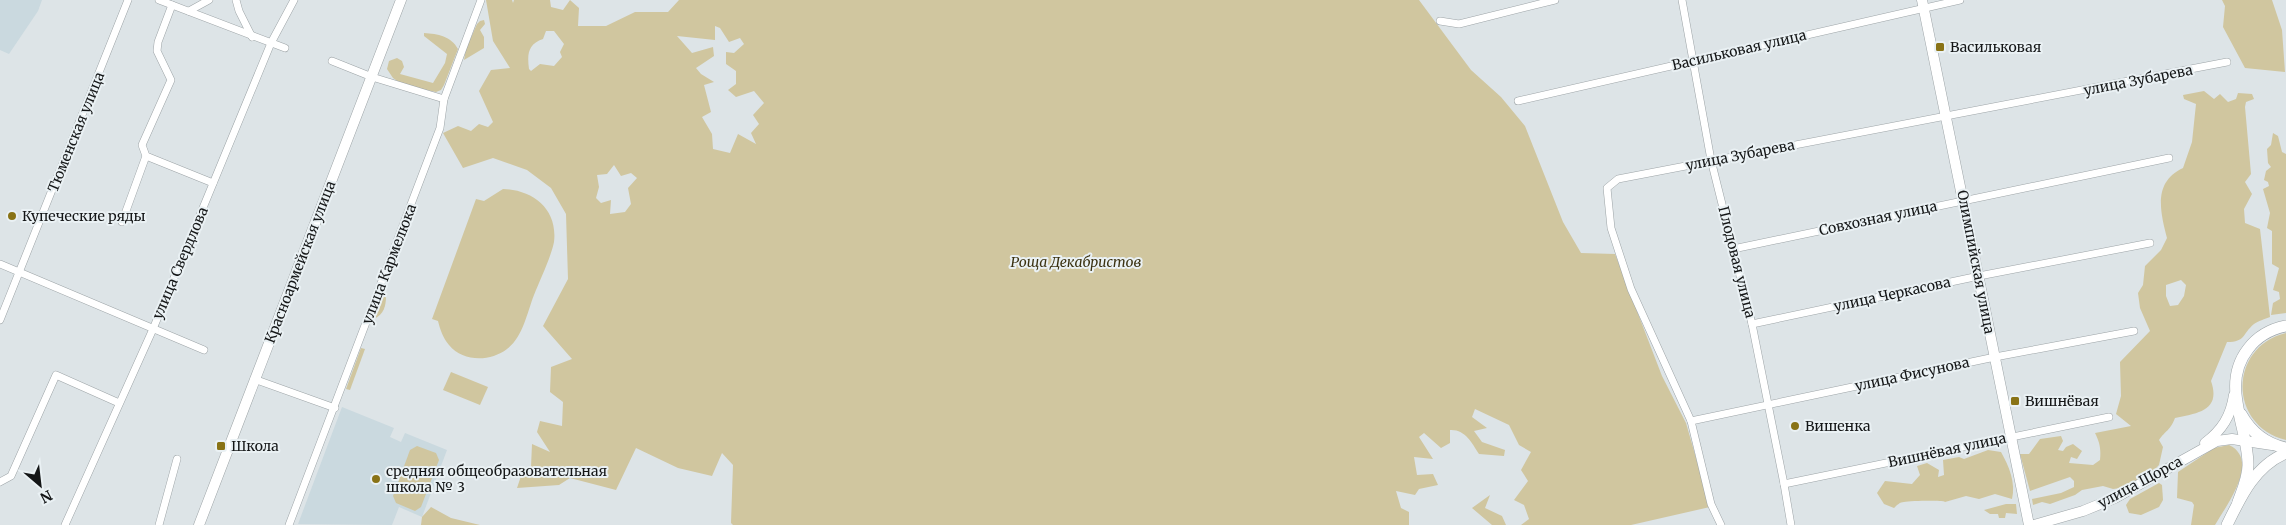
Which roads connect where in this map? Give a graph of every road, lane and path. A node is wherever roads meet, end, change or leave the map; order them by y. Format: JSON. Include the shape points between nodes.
{"nodes":[{"id":1,"x":128,"y":0,"type":"edge"},
{"id":2,"x":159,"y":0,"type":"edge"},
{"id":3,"x":209,"y":0,"type":"edge"},
{"id":4,"x":236,"y":0,"type":"edge"},
{"id":5,"x":294,"y":0,"type":"edge"},
{"id":6,"x":402,"y":0,"type":"edge"},
{"id":7,"x":481,"y":0,"type":"edge"},
{"id":8,"x":1555,"y":0,"type":"edge"},
{"id":9,"x":1682,"y":0,"type":"edge"},
{"id":10,"x":1960,"y":0,"type":"edge"},
{"id":11,"x":1923,"y":4,"type":"edge"},
{"id":12,"x":172,"y":5,"type":"junction"},
{"id":13,"x":188,"y":10,"type":"junction"},
{"id":14,"x":1440,"y":21,"type":"dead end"},
{"id":15,"x":252,"y":37,"type":"junction"},
{"id":16,"x":271,"y":43,"type":"junction"},
{"id":17,"x":285,"y":48,"type":"dead end"},
{"id":18,"x":1694,"y":60,"type":"junction"},
{"id":19,"x":332,"y":61,"type":"dead end"},
{"id":20,"x":2227,"y":62,"type":"dead end"},
{"id":21,"x":372,"y":77,"type":"junction"},
{"id":22,"x":444,"y":99,"type":"junction"},
{"id":23,"x":1518,"y":101,"type":"dead end"},
{"id":24,"x":1946,"y":117,"type":"junction"},
{"id":25,"x":146,"y":156,"type":"junction"},
{"id":26,"x":2169,"y":158,"type":"dead end"},
{"id":27,"x":1711,"y":160,"type":"junction"},
{"id":28,"x":213,"y":183,"type":"junction"},
{"id":29,"x":1963,"y":200,"type":"junction"},
{"id":30,"x":122,"y":222,"type":"dead end"},
{"id":31,"x":2150,"y":242,"type":"dead end"},
{"id":32,"x":1734,"y":248,"type":"junction"},
{"id":33,"x":0,"y":264,"type":"edge"},
{"id":34,"x":20,"y":272,"type":"junction"},
{"id":35,"x":1979,"y":276,"type":"junction"},
{"id":36,"x":0,"y":320,"type":"edge"},
{"id":37,"x":1752,"y":324,"type":"junction"},
{"id":38,"x":2285,"y":326,"type":"edge"},
{"id":39,"x":153,"y":329,"type":"junction"},
{"id":40,"x":2134,"y":331,"type":"dead end"},
{"id":41,"x":204,"y":350,"type":"dead end"},
{"id":42,"x":1994,"y":357,"type":"junction"},
{"id":43,"x":254,"y":379,"type":"junction"},
{"id":44,"x":2235,"y":382,"type":"junction"},
{"id":45,"x":120,"y":403,"type":"junction"},
{"id":46,"x":1768,"y":404,"type":"junction"},
{"id":47,"x":2237,"y":404,"type":"junction"},
{"id":48,"x":334,"y":408,"type":"junction"},
{"id":49,"x":2109,"y":417,"type":"dead end"},
{"id":50,"x":1691,"y":420,"type":"junction"},
{"id":51,"x":2011,"y":437,"type":"junction"},
{"id":52,"x":2244,"y":440,"type":"junction"},
{"id":53,"x":2283,"y":449,"type":"edge"},
{"id":54,"x":2189,"y":456,"type":"junction"},
{"id":55,"x":177,"y":459,"type":"dead end"},
{"id":56,"x":0,"y":482,"type":"edge"},
{"id":57,"x":1784,"y":484,"type":"junction"},
{"id":58,"x":2238,"y":502,"type":"junction"},
{"id":59,"x":65,"y":525,"type":"edge"},
{"id":60,"x":159,"y":525,"type":"edge"},
{"id":61,"x":199,"y":525,"type":"edge"},
{"id":62,"x":289,"y":525,"type":"edge"},
{"id":63,"x":1721,"y":525,"type":"edge"},
{"id":64,"x":1791,"y":525,"type":"edge"},
{"id":65,"x":2028,"y":525,"type":"edge"},
{"id":66,"x":2034,"y":525,"type":"edge"},
{"id":67,"x":2227,"y":525,"type":"edge"}],
"edges":[{"from":1,"to":34,"type":"street","name":"Тюменская улица"},
{"from":2,"to":12,"type":"street"},
{"from":3,"to":13,"type":"street"},
{"from":4,"to":15,"type":"street"},
{"from":5,"to":16,"type":"street","name":"улица Свердлова"},
{"from":6,"to":21,"type":"main road","name":"Красноармейская улица"},
{"from":7,"to":22,"type":"street","name":"улица Кармелюка"},
{"from":8,"to":14,"type":"street","via":[[1459,24]]},
{"from":9,"to":18,"type":"street","name":"Плодовая улица"},
{"from":10,"to":11,"type":"street","name":"Васильковая улица"},
{"from":11,"to":18,"type":"street","name":"Васильковая улица"},
{"from":11,"to":24,"type":"main road","name":"Олимпийская улица"},
{"from":12,"to":13,"type":"street"},
{"from":12,"to":25,"type":"street","via":[[157,51],[171,80],[142,146]]},
{"from":13,"to":15,"type":"street"},
{"from":15,"to":16,"type":"street"},
{"from":16,"to":17,"type":"street"},
{"from":16,"to":28,"type":"street","name":"улица Свердлова"},
{"from":18,"to":23,"type":"street","name":"Васильковая улица"},
{"from":18,"to":27,"type":"street","name":"Плодовая улица"},
{"from":19,"to":21,"type":"street"},
{"from":20,"to":24,"type":"street","name":"улица Зубарева"},
{"from":21,"to":22,"type":"street"},
{"from":21,"to":43,"type":"main road","name":"Красноармейская улица"},
{"from":22,"to":48,"type":"street","name":"улица Кармелюка","via":[[440,128]]},
{"from":24,"to":27,"type":"street","name":"улица Зубарева"},
{"from":24,"to":29,"type":"main road","name":"Олимпийская улица"},
{"from":25,"to":28,"type":"street"},
{"from":25,"to":30,"type":"street"},
{"from":26,"to":29,"type":"street","name":"Совхозная улица"},
{"from":27,"to":32,"type":"street","name":"Плодовая улица"},
{"from":27,"to":50,"type":"street","name":"улица Зубарева","via":[[1618,179],[1607,188],[1612,228],[1631,289]]},
{"from":28,"to":39,"type":"street","name":"улица Свердлова"},
{"from":29,"to":32,"type":"street","name":"Совхозная улица"},
{"from":29,"to":35,"type":"main road","name":"Олимпийская улица"},
{"from":31,"to":35,"type":"street","name":"улица Черкасова"},
{"from":32,"to":37,"type":"street","name":"Плодовая улица"},
{"from":33,"to":34,"type":"street"},
{"from":34,"to":36,"type":"street","name":"Тюменская улица"},
{"from":34,"to":39,"type":"street"},
{"from":35,"to":37,"type":"street","name":"улица Черкасова"},
{"from":35,"to":42,"type":"main road","name":"Олимпийская улица"},
{"from":37,"to":46,"type":"street","name":"Плодовая улица"},
{"from":38,"to":44,"type":"main road","via":[[2267,332],[2250,347],[2239,366]]},
{"from":39,"to":41,"type":"street"},
{"from":39,"to":45,"type":"street","name":"улица Свердлова"},
{"from":40,"to":42,"type":"street","name":"улица Фисунова"},
{"from":42,"to":46,"type":"street","name":"улица Фисунова"},
{"from":42,"to":51,"type":"main road","name":"Олимпийская улица"},
{"from":43,"to":48,"type":"street"},
{"from":43,"to":61,"type":"main road","name":"Красноармейская улица"},
{"from":44,"to":47,"type":"main road"},
{"from":44,"to":54,"type":"main road","via":[[2231,411],[2223,426]]},
{"from":45,"to":56,"type":"street","via":[[56,375],[11,476]]},
{"from":45,"to":59,"type":"street","name":"улица Свердлова"},
{"from":46,"to":50,"type":"street","name":"улица Фисунова"},
{"from":46,"to":57,"type":"street","name":"Плодовая улица"},
{"from":47,"to":52,"type":"main road"},
{"from":47,"to":53,"type":"main road","via":[[2252,430]]},
{"from":48,"to":62,"type":"street","name":"улица Кармелюка"},
{"from":49,"to":51,"type":"street","name":"Вишнёвая улица"},
{"from":50,"to":63,"type":"street","name":"улица Зубарева","via":[[1711,504]]},
{"from":51,"to":57,"type":"street","name":"Вишнёвая улица"},
{"from":51,"to":65,"type":"main road","name":"Олимпийская улица"},
{"from":52,"to":53,"type":"main road"},
{"from":52,"to":54,"type":"main road","via":[[2217,441]]},
{"from":52,"to":58,"type":"main road","via":[[2248,466]]},
{"from":53,"to":58,"type":"main road","via":[[2264,466]]},
{"from":54,"to":66,"type":"main road","name":"улица Щорса","via":[[2115,498]]},
{"from":55,"to":60,"type":"street"},
{"from":57,"to":64,"type":"street","name":"Плодовая улица"},
{"from":58,"to":67,"type":"main road"}]}
